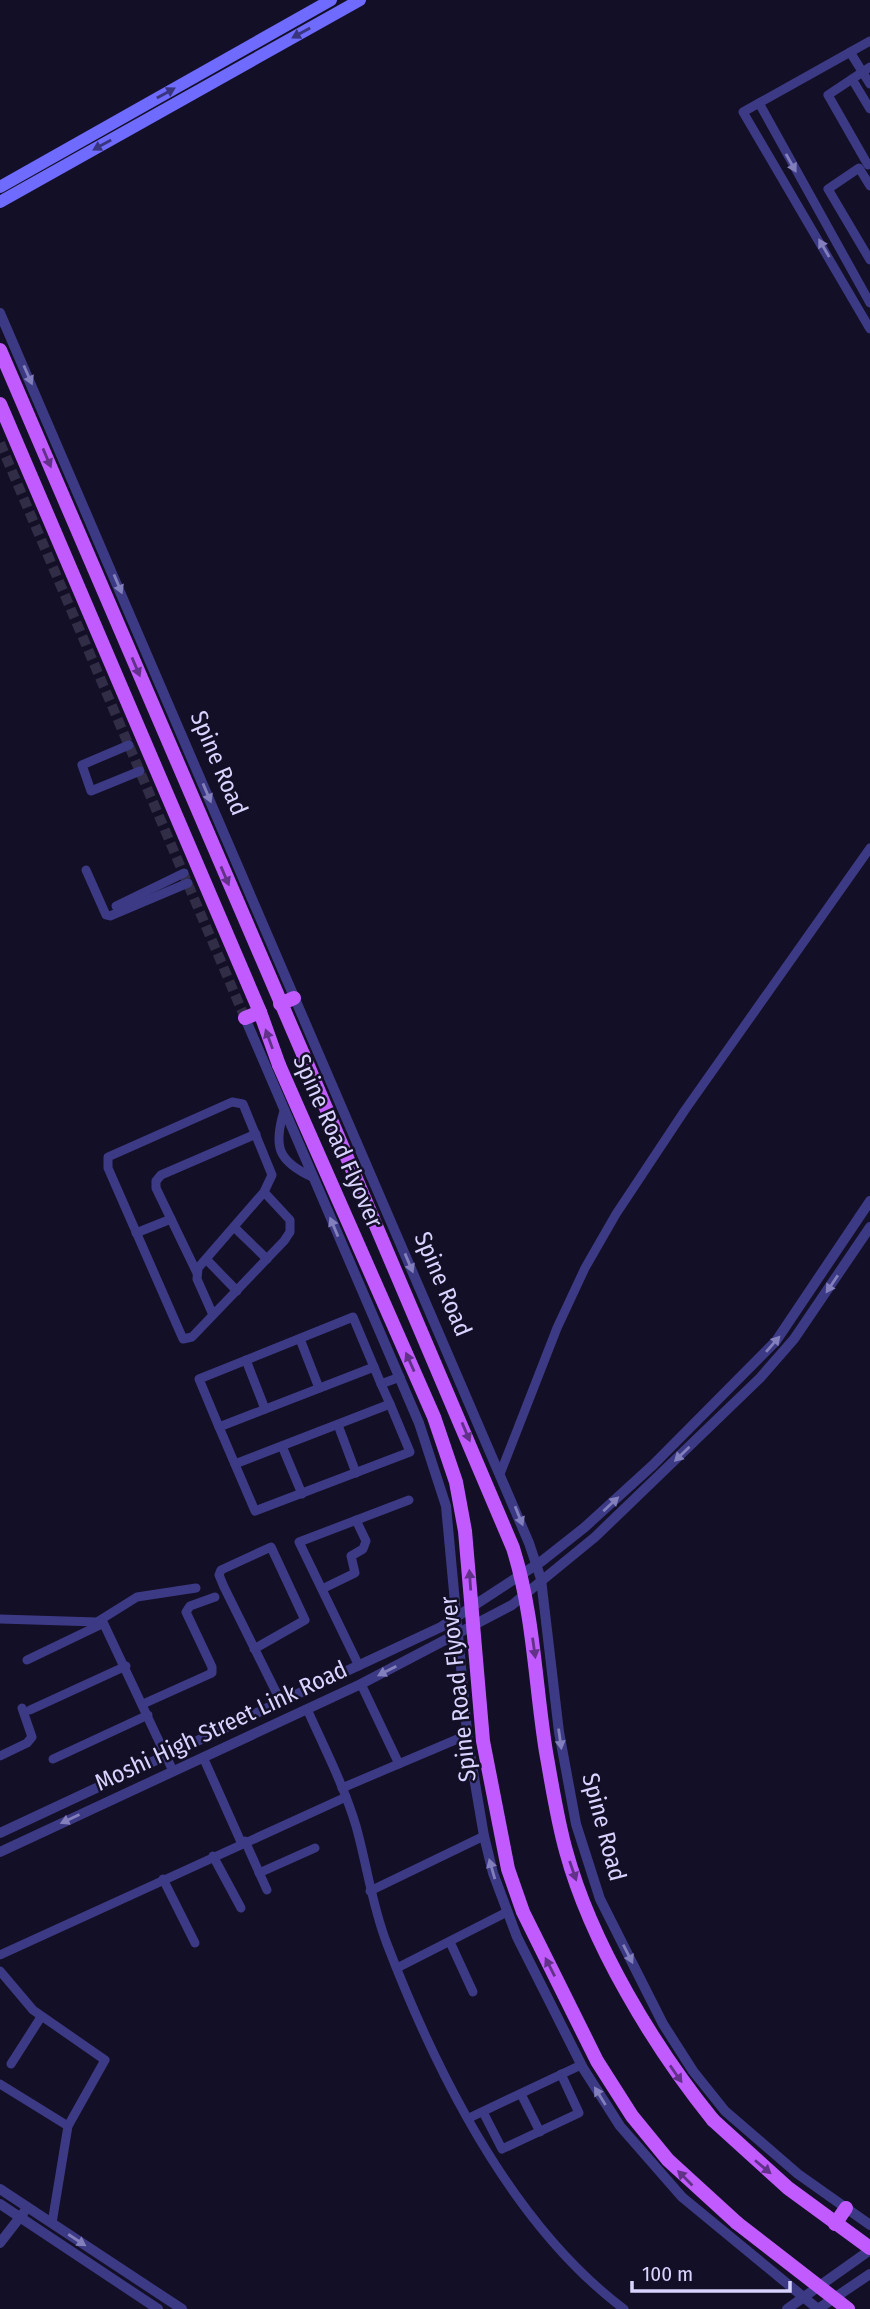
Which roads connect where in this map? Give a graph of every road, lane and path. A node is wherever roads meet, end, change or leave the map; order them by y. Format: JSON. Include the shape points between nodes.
{"nodes":[{"id":1,"x":331,"y":0,"type":"edge"},
{"id":2,"x":360,"y":0,"type":"edge"},
{"id":3,"x":870,"y":41,"type":"edge"},
{"id":4,"x":850,"y":52,"type":"junction"},
{"id":5,"x":866,"y":69,"type":"edge"},
{"id":6,"x":852,"y":79,"type":"junction"},
{"id":7,"x":870,"y":84,"type":"edge"},
{"id":8,"x":759,"y":103,"type":"junction"},
{"id":9,"x":870,"y":109,"type":"edge"},
{"id":10,"x":866,"y":166,"type":"edge"},
{"id":11,"x":870,"y":186,"type":"edge"},
{"id":12,"x":0,"y":187,"type":"edge"},
{"id":13,"x":0,"y":202,"type":"edge"},
{"id":14,"x":869,"y":259,"type":"edge"},
{"id":15,"x":850,"y":268,"type":"junction"},
{"id":16,"x":839,"y":274,"type":"junction"},
{"id":17,"x":870,"y":303,"type":"edge"},
{"id":18,"x":0,"y":313,"type":"edge"},
{"id":19,"x":870,"y":329,"type":"edge"},
{"id":20,"x":0,"y":350,"type":"edge"},
{"id":21,"x":0,"y":404,"type":"edge"},
{"id":22,"x":129,"y":745,"type":"dead end"},
{"id":23,"x":140,"y":771,"type":"dead end"},
{"id":24,"x":870,"y":848,"type":"edge"},
{"id":25,"x":86,"y":870,"type":"dead end"},
{"id":26,"x":184,"y":873,"type":"dead end"},
{"id":27,"x":188,"y":883,"type":"dead end"},
{"id":28,"x":116,"y":906,"type":"dead end"},
{"id":29,"x":294,"y":998,"type":"junction"},
{"id":30,"x":280,"y":1004,"type":"junction"},
{"id":31,"x":260,"y":1012,"type":"junction"},
{"id":32,"x":245,"y":1018,"type":"joint"},
{"id":33,"x":284,"y":1111,"type":"junction"},
{"id":34,"x":256,"y":1133,"type":"junction"},
{"id":35,"x":281,"y":1152,"type":"junction"},
{"id":36,"x":266,"y":1158,"type":"junction"},
{"id":37,"x":312,"y":1177,"type":"junction"},
{"id":38,"x":264,"y":1192,"type":"junction"},
{"id":39,"x":870,"y":1201,"type":"edge"},
{"id":40,"x":171,"y":1219,"type":"junction"},
{"id":41,"x":234,"y":1227,"type":"junction"},
{"id":42,"x":870,"y":1227,"type":"edge"},
{"id":43,"x":136,"y":1233,"type":"junction"},
{"id":44,"x":206,"y":1259,"type":"junction"},
{"id":45,"x":267,"y":1259,"type":"junction"},
{"id":46,"x":197,"y":1273,"type":"junction"},
{"id":47,"x":237,"y":1291,"type":"junction"},
{"id":48,"x":214,"y":1315,"type":"junction"},
{"id":49,"x":300,"y":1339,"type":"junction"},
{"id":50,"x":246,"y":1360,"type":"junction"},
{"id":51,"x":374,"y":1367,"type":"junction"},
{"id":52,"x":400,"y":1377,"type":"junction"},
{"id":53,"x":382,"y":1384,"type":"junction"},
{"id":54,"x":319,"y":1388,"type":"junction"},
{"id":55,"x":390,"y":1405,"type":"junction"},
{"id":56,"x":265,"y":1409,"type":"junction"},
{"id":57,"x":338,"y":1424,"type":"junction"},
{"id":58,"x":219,"y":1426,"type":"junction"},
{"id":59,"x":282,"y":1446,"type":"junction"},
{"id":60,"x":235,"y":1464,"type":"junction"},
{"id":61,"x":356,"y":1473,"type":"junction"},
{"id":62,"x":500,"y":1474,"type":"junction"},
{"id":63,"x":302,"y":1494,"type":"junction"},
{"id":64,"x":409,"y":1500,"type":"dead end"},
{"id":65,"x":356,"y":1520,"type":"junction"},
{"id":66,"x":536,"y":1564,"type":"junction"},
{"id":67,"x":541,"y":1581,"type":"junction"},
{"id":68,"x":197,"y":1588,"type":"dead end"},
{"id":69,"x":322,"y":1589,"type":"junction"},
{"id":70,"x":215,"y":1597,"type":"dead end"},
{"id":71,"x":457,"y":1616,"type":"junction"},
{"id":72,"x":0,"y":1619,"type":"edge"},
{"id":73,"x":103,"y":1621,"type":"junction"},
{"id":74,"x":458,"y":1634,"type":"junction"},
{"id":75,"x":254,"y":1649,"type":"junction"},
{"id":76,"x":27,"y":1660,"type":"dead end"},
{"id":77,"x":126,"y":1666,"type":"junction"},
{"id":78,"x":359,"y":1666,"type":"junction"},
{"id":79,"x":361,"y":1684,"type":"junction"},
{"id":80,"x":281,"y":1702,"type":"junction"},
{"id":81,"x":143,"y":1704,"type":"junction"},
{"id":82,"x":307,"y":1709,"type":"junction"},
{"id":83,"x":148,"y":1715,"type":"junction"},
{"id":84,"x":467,"y":1735,"type":"junction"},
{"id":85,"x":0,"y":1756,"type":"edge"},
{"id":86,"x":166,"y":1756,"type":"junction"},
{"id":87,"x":203,"y":1758,"type":"junction"},
{"id":88,"x":53,"y":1759,"type":"dead end"},
{"id":89,"x":399,"y":1764,"type":"junction"},
{"id":90,"x":173,"y":1771,"type":"junction"},
{"id":91,"x":344,"y":1792,"type":"junction"},
{"id":92,"x":0,"y":1833,"type":"edge"},
{"id":93,"x":484,"y":1836,"type":"junction"},
{"id":94,"x":243,"y":1841,"type":"junction"},
{"id":95,"x":315,"y":1848,"type":"dead end"},
{"id":96,"x":0,"y":1852,"type":"edge"},
{"id":97,"x":213,"y":1856,"type":"junction"},
{"id":98,"x":259,"y":1874,"type":"junction"},
{"id":99,"x":163,"y":1879,"type":"junction"},
{"id":100,"x":267,"y":1890,"type":"dead end"},
{"id":101,"x":370,"y":1891,"type":"junction"},
{"id":102,"x":241,"y":1908,"type":"dead end"},
{"id":103,"x":507,"y":1912,"type":"junction"},
{"id":104,"x":450,"y":1942,"type":"junction"},
{"id":105,"x":195,"y":1943,"type":"dead end"},
{"id":106,"x":0,"y":1955,"type":"edge"},
{"id":107,"x":397,"y":1968,"type":"junction"},
{"id":108,"x":0,"y":1971,"type":"edge"},
{"id":109,"x":473,"y":1992,"type":"dead end"},
{"id":110,"x":41,"y":2017,"type":"junction"},
{"id":111,"x":11,"y":2064,"type":"dead end"},
{"id":112,"x":581,"y":2065,"type":"junction"},
{"id":113,"x":561,"y":2074,"type":"junction"},
{"id":114,"x":0,"y":2084,"type":"edge"},
{"id":115,"x":521,"y":2094,"type":"junction"},
{"id":116,"x":483,"y":2112,"type":"junction"},
{"id":117,"x":469,"y":2119,"type":"junction"},
{"id":118,"x":68,"y":2126,"type":"junction"},
{"id":119,"x":540,"y":2132,"type":"junction"},
{"id":120,"x":0,"y":2189,"type":"edge"},
{"id":121,"x":14,"y":2198,"type":"junction"},
{"id":122,"x":28,"y":2207,"type":"junction"},
{"id":123,"x":846,"y":2208,"type":"junction"},
{"id":124,"x":2,"y":2210,"type":"edge"},
{"id":125,"x":20,"y":2217,"type":"junction"},
{"id":126,"x":52,"y":2223,"type":"junction"},
{"id":127,"x":835,"y":2224,"type":"junction"},
{"id":128,"x":870,"y":2225,"type":"edge"},
{"id":129,"x":0,"y":2243,"type":"edge"},
{"id":130,"x":870,"y":2249,"type":"edge"},
{"id":131,"x":870,"y":2274,"type":"edge"},
{"id":132,"x":819,"y":2287,"type":"junction"},
{"id":133,"x":803,"y":2298,"type":"junction"},
{"id":134,"x":834,"y":2298,"type":"junction"},
{"id":135,"x":158,"y":2309,"type":"edge"},
{"id":136,"x":182,"y":2309,"type":"edge"},
{"id":137,"x":624,"y":2309,"type":"edge"},
{"id":138,"x":787,"y":2309,"type":"edge"},
{"id":139,"x":818,"y":2309,"type":"edge"},
{"id":140,"x":848,"y":2309,"type":"edge"}],
"edges":[{"from":12,"to":1,"type":"main road","one_way":true},
{"from":2,"to":13,"type":"main road","one_way":true},
{"from":3,"to":4,"type":"street"},
{"from":4,"to":5,"type":"street"},
{"from":4,"to":8,"type":"street"},
{"from":5,"to":6,"type":"street"},
{"from":5,"to":7,"type":"street"},
{"from":6,"to":9,"type":"street"},
{"from":6,"to":10,"type":"street","via":[[828,95]]},
{"from":8,"to":15,"type":"street","one_way":true},
{"from":16,"to":8,"type":"street","one_way":true,"via":[[743,112]]},
{"from":10,"to":11,"type":"street"},
{"from":10,"to":14,"type":"street","via":[[828,189]]},
{"from":14,"to":15,"type":"street"},
{"from":15,"to":16,"type":"street"},
{"from":15,"to":17,"type":"street"},
{"from":16,"to":19,"type":"street"},
{"from":18,"to":29,"type":"street","name":"Spine Road","one_way":true},
{"from":20,"to":30,"type":"main road","name":"Spine Road","one_way":true},
{"from":21,"to":31,"type":"main road"},
{"from":22,"to":23,"type":"street","via":[[82,765],[91,791]]},
{"from":24,"to":62,"type":"street","via":[[616,1214],[557,1328]]},
{"from":25,"to":27,"type":"street","via":[[110,916]]},
{"from":26,"to":28,"type":"street"},
{"from":29,"to":30,"type":"main road"},
{"from":29,"to":62,"type":"street","name":"Spine Road","one_way":true},
{"from":30,"to":127,"type":"main road","name":"Spine Road Flyover","one_way":true,"bridge":true,"via":[[513,1548],[529,1614],[543,1733],[566,1853],[614,1965],[649,2032],[713,2120]]},
{"from":31,"to":32,"type":"main road"},
{"from":132,"to":31,"type":"main road","name":"Spine Road Flyover","one_way":true,"bridge":true,"via":[[668,2160],[621,2099],[592,2051],[523,1912],[508,1869],[483,1741],[466,1531],[456,1482],[434,1417]]},
{"from":32,"to":33,"type":"street"},
{"from":33,"to":35,"type":"street","via":[[277,1135]]},
{"from":33,"to":37,"type":"street"},
{"from":34,"to":36,"type":"street"},
{"from":34,"to":40,"type":"street","via":[[161,1175],[156,1188]]},
{"from":34,"to":43,"type":"street","via":[[238,1101],[108,1157],[107,1168]]},
{"from":35,"to":36,"type":"street"},
{"from":35,"to":37,"type":"street","via":[[294,1168]]},
{"from":36,"to":38,"type":"street","via":[[272,1175]]},
{"from":52,"to":37,"type":"street","one_way":true},
{"from":38,"to":41,"type":"street"},
{"from":38,"to":45,"type":"street","via":[[291,1226]]},
{"from":66,"to":39,"type":"street","name":"Moshi High Street Link Road","one_way":true,"via":[[585,1527],[752,1367],[794,1316]]},
{"from":40,"to":43,"type":"street"},
{"from":40,"to":46,"type":"street"},
{"from":41,"to":44,"type":"street"},
{"from":41,"to":45,"type":"street"},
{"from":42,"to":67,"type":"street","name":"Moshi High Street Link Road","one_way":true,"via":[[794,1339],[760,1378],[604,1529]]},
{"from":43,"to":48,"type":"street","via":[[183,1339],[192,1337]]},
{"from":44,"to":46,"type":"street"},
{"from":44,"to":47,"type":"street"},
{"from":45,"to":47,"type":"street"},
{"from":46,"to":48,"type":"street"},
{"from":47,"to":48,"type":"street"},
{"from":49,"to":50,"type":"street"},
{"from":49,"to":51,"type":"street","via":[[353,1317]]},
{"from":49,"to":54,"type":"street"},
{"from":50,"to":56,"type":"street"},
{"from":50,"to":58,"type":"street","via":[[199,1379]]},
{"from":51,"to":53,"type":"street"},
{"from":51,"to":54,"type":"street"},
{"from":52,"to":53,"type":"street"},
{"from":52,"to":71,"type":"street","via":[[429,1447],[446,1506]]},
{"from":53,"to":55,"type":"street"},
{"from":54,"to":56,"type":"street"},
{"from":55,"to":57,"type":"street"},
{"from":55,"to":61,"type":"street","via":[[410,1452]]},
{"from":56,"to":58,"type":"street"},
{"from":57,"to":59,"type":"street"},
{"from":57,"to":61,"type":"street"},
{"from":58,"to":60,"type":"street"},
{"from":59,"to":60,"type":"street"},
{"from":59,"to":63,"type":"street"},
{"from":60,"to":63,"type":"street","via":[[255,1511]]},
{"from":61,"to":63,"type":"street"},
{"from":62,"to":66,"type":"street","name":"Spine Road","one_way":true},
{"from":64,"to":65,"type":"street"},
{"from":65,"to":69,"type":"street","via":[[366,1546],[351,1556],[355,1573]]},
{"from":65,"to":69,"type":"street","via":[[299,1542]]},
{"from":66,"to":67,"type":"street","name":"Spine Road"},
{"from":66,"to":71,"type":"street","name":"Moshi High Street Link Road"},
{"from":67,"to":74,"type":"street","name":"Moshi High Street Link Road","via":[[512,1605]]},
{"from":67,"to":123,"type":"street","name":"Spine Road","one_way":true,"via":[[562,1751],[582,1848],[600,1899],[663,2024],[693,2071],[760,2142]]},
{"from":68,"to":73,"type":"street","via":[[137,1597]]},
{"from":69,"to":78,"type":"street"},
{"from":70,"to":81,"type":"street","via":[[186,1612],[212,1673]]},
{"from":71,"to":74,"type":"street"},
{"from":71,"to":78,"type":"street","name":"Moshi High Street Link Road"},
{"from":72,"to":73,"type":"street"},
{"from":73,"to":76,"type":"street"},
{"from":73,"to":77,"type":"street"},
{"from":74,"to":79,"type":"street","name":"Moshi High Street Link Road","one_way":true},
{"from":74,"to":84,"type":"street"},
{"from":75,"to":75,"type":"street","via":[[305,1620],[271,1548],[219,1575]]},
{"from":75,"to":80,"type":"street"},
{"from":77,"to":81,"type":"street"},
{"from":77,"to":85,"type":"street","via":[[26,1709],[32,1737]]},
{"from":78,"to":80,"type":"street","name":"Moshi High Street Link Road"},
{"from":79,"to":82,"type":"street","name":"Moshi High Street Link Road"},
{"from":79,"to":89,"type":"street"},
{"from":80,"to":86,"type":"street","name":"Moshi High Street Link Road"},
{"from":81,"to":83,"type":"street"},
{"from":82,"to":87,"type":"street","name":"Moshi High Street Link Road"},
{"from":82,"to":91,"type":"street"},
{"from":83,"to":86,"type":"street"},
{"from":83,"to":88,"type":"street"},
{"from":84,"to":89,"type":"street"},
{"from":84,"to":93,"type":"street"},
{"from":86,"to":90,"type":"street"},
{"from":86,"to":92,"type":"street","name":"Moshi High Street Link Road"},
{"from":87,"to":90,"type":"street","name":"Moshi High Street Link Road"},
{"from":87,"to":94,"type":"street"},
{"from":89,"to":91,"type":"street"},
{"from":90,"to":96,"type":"street","name":"Moshi High Street Link Road","one_way":true},
{"from":91,"to":94,"type":"street"},
{"from":91,"to":101,"type":"street"},
{"from":93,"to":101,"type":"street"},
{"from":103,"to":93,"type":"street","one_way":true},
{"from":94,"to":97,"type":"street"},
{"from":94,"to":98,"type":"street"},
{"from":95,"to":98,"type":"street"},
{"from":97,"to":99,"type":"street"},
{"from":97,"to":102,"type":"street"},
{"from":98,"to":100,"type":"street"},
{"from":99,"to":105,"type":"street"},
{"from":99,"to":106,"type":"street"},
{"from":101,"to":107,"type":"street"},
{"from":103,"to":104,"type":"street"},
{"from":103,"to":112,"type":"street"},
{"from":104,"to":107,"type":"street"},
{"from":104,"to":109,"type":"street"},
{"from":107,"to":117,"type":"street"},
{"from":108,"to":110,"type":"street"},
{"from":110,"to":111,"type":"street"},
{"from":110,"to":118,"type":"street","via":[[105,2060]]},
{"from":112,"to":113,"type":"street"},
{"from":133,"to":112,"type":"street","one_way":true,"via":[[656,2171]]},
{"from":113,"to":115,"type":"street"},
{"from":113,"to":119,"type":"street","via":[[579,2113]]},
{"from":114,"to":118,"type":"street"},
{"from":115,"to":116,"type":"street"},
{"from":115,"to":119,"type":"street"},
{"from":116,"to":117,"type":"street"},
{"from":116,"to":119,"type":"street","via":[[502,2149]]},
{"from":117,"to":137,"type":"street","via":[[551,2239],[576,2268]]},
{"from":118,"to":126,"type":"street"},
{"from":120,"to":121,"type":"street"},
{"from":121,"to":122,"type":"street"},
{"from":121,"to":124,"type":"street"},
{"from":122,"to":125,"type":"street"},
{"from":122,"to":126,"type":"street"},
{"from":123,"to":127,"type":"main road"},
{"from":123,"to":128,"type":"street","name":"Spine Road"},
{"from":124,"to":125,"type":"street"},
{"from":125,"to":129,"type":"street"},
{"from":125,"to":135,"type":"street"},
{"from":126,"to":136,"type":"street","one_way":true},
{"from":127,"to":130,"type":"main road","name":"Spine Road Flyover"},
{"from":130,"to":132,"type":"street"},
{"from":131,"to":134,"type":"street"},
{"from":132,"to":133,"type":"street"},
{"from":132,"to":134,"type":"main road"},
{"from":133,"to":138,"type":"street"},
{"from":133,"to":139,"type":"street"},
{"from":134,"to":139,"type":"street"},
{"from":134,"to":140,"type":"main road"}]}
